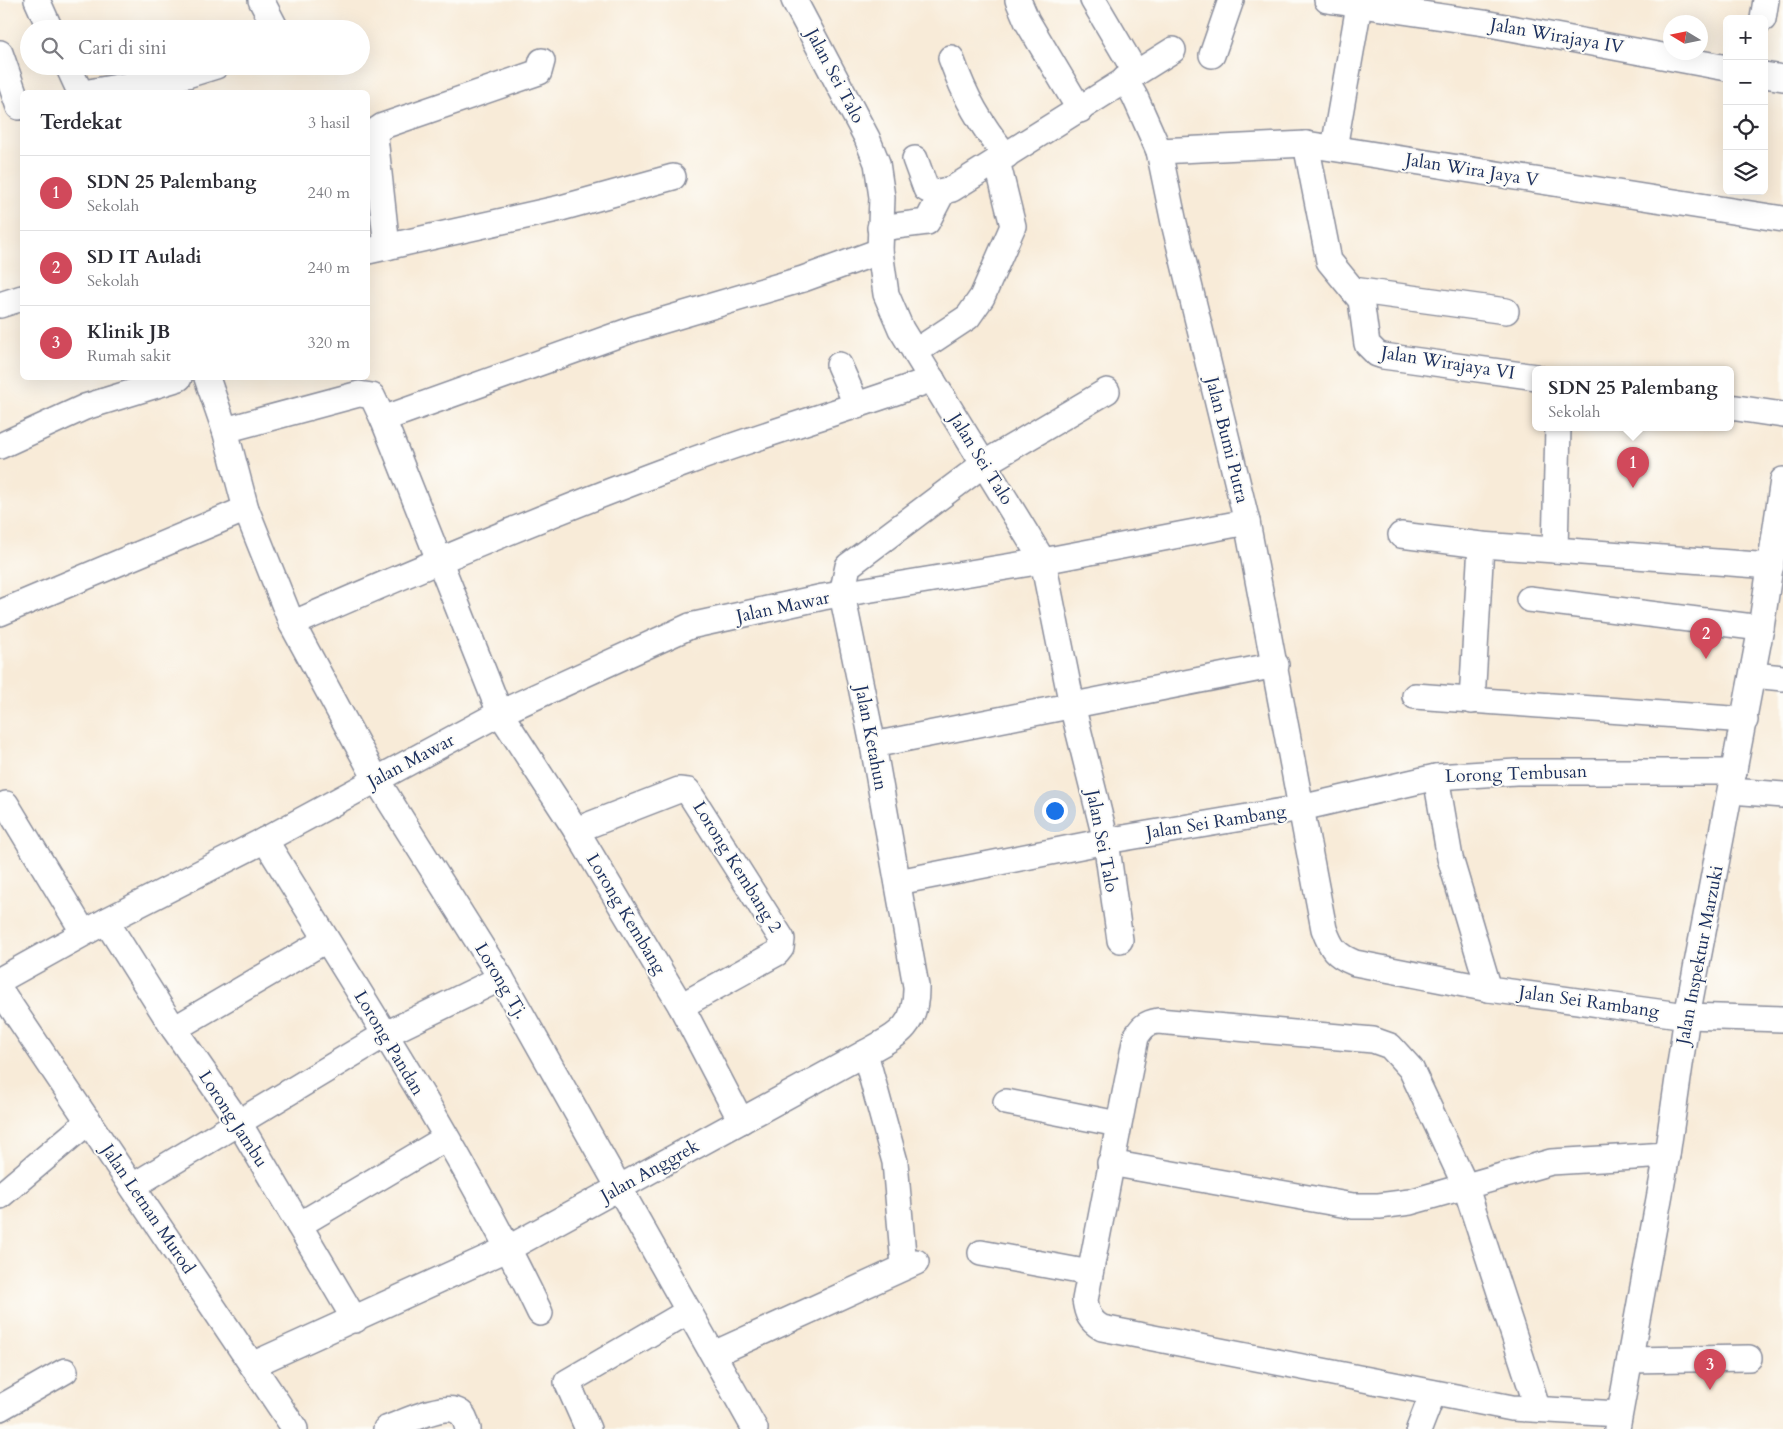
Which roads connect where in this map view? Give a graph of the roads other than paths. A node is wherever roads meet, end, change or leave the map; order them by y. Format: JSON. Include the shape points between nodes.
{"nodes":[{"id":1,"x":37,"y":0,"type":"edge"},
{"id":2,"x":261,"y":0,"type":"edge"},
{"id":3,"x":794,"y":0,"type":"edge"},
{"id":4,"x":1018,"y":0,"type":"edge"},
{"id":5,"x":1093,"y":0,"type":"edge"},
{"id":6,"x":1231,"y":0,"type":"edge"},
{"id":7,"x":1327,"y":0,"type":"edge"},
{"id":8,"x":1766,"y":0,"type":"edge"},
{"id":9,"x":1359,"y":2,"type":"edge"},
{"id":10,"x":1764,"y":15,"type":"edge"},
{"id":11,"x":46,"y":20,"type":"edge"},
{"id":12,"x":271,"y":20,"type":"edge"},
{"id":13,"x":1173,"y":50,"type":"dead end"},
{"id":14,"x":0,"y":53,"type":"edge"},
{"id":15,"x":1212,"y":55,"type":"dead end"},
{"id":16,"x":951,"y":58,"type":"dead end"},
{"id":17,"x":540,"y":67,"type":"dead end"},
{"id":18,"x":1723,"y":67,"type":"edge"},
{"id":19,"x":72,"y":75,"type":"edge"},
{"id":20,"x":187,"y":75,"type":"edge"},
{"id":21,"x":1130,"y":76,"type":"junction"},
{"id":22,"x":1768,"y":76,"type":"edge"},
{"id":23,"x":1783,"y":78,"type":"edge"},
{"id":24,"x":79,"y":90,"type":"edge"},
{"id":25,"x":101,"y":90,"type":"edge"},
{"id":26,"x":14,"y":108,"type":"edge"},
{"id":27,"x":1080,"y":110,"type":"junction"},
{"id":28,"x":1306,"y":144,"type":"junction"},
{"id":29,"x":1334,"y":148,"type":"junction"},
{"id":30,"x":1159,"y":151,"type":"junction"},
{"id":31,"x":1002,"y":158,"type":"junction"},
{"id":32,"x":915,"y":159,"type":"dead end"},
{"id":33,"x":673,"y":177,"type":"dead end"},
{"id":34,"x":942,"y":193,"type":"junction"},
{"id":35,"x":1734,"y":201,"type":"edge"},
{"id":36,"x":1783,"y":219,"type":"edge"},
{"id":37,"x":880,"y":239,"type":"junction"},
{"id":38,"x":377,"y":249,"type":"edge"},
{"id":39,"x":1354,"y":290,"type":"junction"},
{"id":40,"x":20,"y":299,"type":"edge"},
{"id":41,"x":0,"y":305,"type":"edge"},
{"id":42,"x":1506,"y":311,"type":"dead end"},
{"id":43,"x":915,"y":352,"type":"junction"},
{"id":44,"x":839,"y":365,"type":"dead end"},
{"id":45,"x":1532,"y":376,"type":"edge"},
{"id":46,"x":932,"y":379,"type":"junction"},
{"id":47,"x":173,"y":380,"type":"edge"},
{"id":48,"x":208,"y":380,"type":"edge"},
{"id":49,"x":1107,"y":391,"type":"dead end"},
{"id":50,"x":857,"y":406,"type":"junction"},
{"id":51,"x":1734,"y":408,"type":"edge"},
{"id":52,"x":1783,"y":415,"type":"edge"},
{"id":53,"x":383,"y":420,"type":"junction"},
{"id":54,"x":225,"y":430,"type":"junction"},
{"id":55,"x":1558,"y":431,"type":"edge"},
{"id":56,"x":0,"y":446,"type":"edge"},
{"id":57,"x":984,"y":463,"type":"junction"},
{"id":58,"x":1783,"y":480,"type":"edge"},
{"id":59,"x":246,"y":510,"type":"junction"},
{"id":60,"x":1246,"y":522,"type":"junction"},
{"id":61,"x":1779,"y":532,"type":"edge"},
{"id":62,"x":1401,"y":535,"type":"dead end"},
{"id":63,"x":1481,"y":545,"type":"junction"},
{"id":64,"x":1555,"y":550,"type":"junction"},
{"id":65,"x":438,"y":561,"type":"junction"},
{"id":66,"x":1043,"y":561,"type":"junction"},
{"id":67,"x":1771,"y":566,"type":"junction"},
{"id":68,"x":842,"y":594,"type":"junction"},
{"id":69,"x":1529,"y":599,"type":"dead end"},
{"id":70,"x":0,"y":612,"type":"edge"},
{"id":71,"x":292,"y":624,"type":"junction"},
{"id":72,"x":1761,"y":628,"type":"junction"},
{"id":73,"x":1276,"y":665,"type":"junction"},
{"id":74,"x":1752,"y":674,"type":"junction"},
{"id":75,"x":1783,"y":678,"type":"edge"},
{"id":76,"x":1415,"y":696,"type":"dead end"},
{"id":77,"x":1472,"y":701,"type":"junction"},
{"id":78,"x":1072,"y":704,"type":"junction"},
{"id":79,"x":500,"y":713,"type":"junction"},
{"id":80,"x":1744,"y":720,"type":"junction"},
{"id":81,"x":873,"y":745,"type":"junction"},
{"id":82,"x":1436,"y":777,"type":"junction"},
{"id":83,"x":376,"y":779,"type":"junction"},
{"id":84,"x":1733,"y":782,"type":"junction"},
{"id":85,"x":1783,"y":795,"type":"edge"},
{"id":86,"x":6,"y":804,"type":"dead end"},
{"id":87,"x":1301,"y":808,"type":"junction"},
{"id":88,"x":576,"y":830,"type":"junction"},
{"id":89,"x":265,"y":840,"type":"junction"},
{"id":90,"x":1106,"y":841,"type":"junction"},
{"id":91,"x":898,"y":882,"type":"junction"},
{"id":92,"x":106,"y":921,"type":"junction"},
{"id":93,"x":84,"y":933,"type":"junction"},
{"id":94,"x":326,"y":940,"type":"junction"},
{"id":95,"x":1120,"y":940,"type":"dead end"},
{"id":96,"x":501,"y":978,"type":"junction"},
{"id":97,"x":0,"y":980,"type":"edge"},
{"id":98,"x":1489,"y":989,"type":"junction"},
{"id":99,"x":0,"y":990,"type":"edge"},
{"id":100,"x":681,"y":1006,"type":"junction"},
{"id":101,"x":1686,"y":1016,"type":"junction"},
{"id":102,"x":1783,"y":1019,"type":"edge"},
{"id":103,"x":174,"y":1029,"type":"junction"},
{"id":104,"x":384,"y":1034,"type":"junction"},
{"id":105,"x":866,"y":1053,"type":"junction"},
{"id":106,"x":1006,"y":1102,"type":"dead end"},
{"id":107,"x":89,"y":1121,"type":"junction"},
{"id":108,"x":741,"y":1122,"type":"junction"},
{"id":109,"x":239,"y":1123,"type":"junction"},
{"id":110,"x":1118,"y":1124,"type":"junction"},
{"id":111,"x":446,"y":1138,"type":"junction"},
{"id":112,"x":1667,"y":1155,"type":"junction"},
{"id":113,"x":1110,"y":1162,"type":"junction"},
{"id":114,"x":1465,"y":1185,"type":"junction"},
{"id":115,"x":132,"y":1186,"type":"junction"},
{"id":116,"x":619,"y":1187,"type":"junction"},
{"id":117,"x":0,"y":1196,"type":"edge"},
{"id":118,"x":299,"y":1225,"type":"junction"},
{"id":119,"x":509,"y":1248,"type":"junction"},
{"id":120,"x":981,"y":1253,"type":"dead end"},
{"id":121,"x":1090,"y":1273,"type":"junction"},
{"id":122,"x":689,"y":1311,"type":"junction"},
{"id":123,"x":540,"y":1313,"type":"dead end"},
{"id":124,"x":355,"y":1320,"type":"junction"},
{"id":125,"x":714,"y":1354,"type":"junction"},
{"id":126,"x":1749,"y":1358,"type":"dead end"},
{"id":127,"x":1630,"y":1360,"type":"junction"},
{"id":128,"x":252,"y":1365,"type":"junction"},
{"id":129,"x":65,"y":1371,"type":"dead end"},
{"id":130,"x":1432,"y":1392,"type":"junction"},
{"id":131,"x":0,"y":1408,"type":"edge"},
{"id":132,"x":1538,"y":1409,"type":"junction"},
{"id":133,"x":1618,"y":1421,"type":"edge"},
{"id":134,"x":295,"y":1429,"type":"edge"},
{"id":135,"x":386,"y":1429,"type":"edge"},
{"id":136,"x":468,"y":1429,"type":"edge"},
{"id":137,"x":588,"y":1429,"type":"edge"},
{"id":138,"x":755,"y":1429,"type":"edge"},
{"id":139,"x":1419,"y":1429,"type":"edge"}],
"edges":[{"from":1,"to":11,"type":"street"},
{"from":2,"to":12,"type":"street"},
{"from":3,"to":37,"type":"street","name":"Jalan Sei Talo","via":[[877,163],[882,197]]},
{"from":4,"to":27,"type":"street"},
{"from":5,"to":21,"type":"street","name":"Jalan Bumi Putra"},
{"from":6,"to":15,"type":"street"},
{"from":7,"to":9,"type":"street","name":"Jalan Wirajaya IV"},
{"from":8,"to":10,"type":"street"},
{"from":9,"to":18,"type":"street","name":"Jalan Wirajaya IV"},
{"from":9,"to":29,"type":"street"},
{"from":13,"to":21,"type":"street"},
{"from":14,"to":26,"type":"street"},
{"from":16,"to":31,"type":"street","via":[[969,104]]},
{"from":17,"to":38,"type":"street","via":[[377,130]]},
{"from":19,"to":24,"type":"street"},
{"from":20,"to":25,"type":"street"},
{"from":21,"to":27,"type":"street"},
{"from":21,"to":30,"type":"street","name":"Jalan Bumi Putra","via":[[1135,96]]},
{"from":22,"to":23,"type":"street"},
{"from":27,"to":31,"type":"street"},
{"from":28,"to":29,"type":"street","name":"Jalan Wira Jaya V"},
{"from":28,"to":30,"type":"street","name":"Jalan Wira Jaya V"},
{"from":28,"to":39,"type":"street","name":"Jalan Wirajaya VI","via":[[1329,261]]},
{"from":29,"to":35,"type":"street","name":"Jalan Wira Jaya V"},
{"from":30,"to":60,"type":"street","name":"Jalan Bumi Putra"},
{"from":31,"to":34,"type":"street"},
{"from":31,"to":43,"type":"street","via":[[1013,226],[982,297],[968,317]]},
{"from":32,"to":34,"type":"street","via":[[926,189]]},
{"from":33,"to":38,"type":"street","via":[[561,208]]},
{"from":34,"to":37,"type":"street","via":[[927,222]]},
{"from":35,"to":36,"type":"street","name":"Jalan Wira Jaya V"},
{"from":37,"to":43,"type":"street","name":"Jalan Sei Talo","via":[[886,294]]},
{"from":37,"to":53,"type":"street","via":[[803,279],[634,329]]},
{"from":39,"to":42,"type":"street"},
{"from":39,"to":45,"type":"street","name":"Jalan Wirajaya VI","via":[[1363,308],[1367,344],[1376,354]]},
{"from":40,"to":41,"type":"street"},
{"from":43,"to":46,"type":"street","name":"Jalan Sei Talo"},
{"from":44,"to":50,"type":"street"},
{"from":46,"to":50,"type":"street"},
{"from":46,"to":57,"type":"street","name":"Jalan Sei Talo"},
{"from":47,"to":56,"type":"street","via":[[85,407]]},
{"from":48,"to":54,"type":"street","name":"Lorong Tj."},
{"from":49,"to":57,"type":"street"},
{"from":50,"to":65,"type":"street","via":[[688,462]]},
{"from":51,"to":52,"type":"street"},
{"from":53,"to":54,"type":"street","name":"Lorong Kembang","via":[[372,396],[364,394]]},
{"from":53,"to":65,"type":"street","name":"Lorong Kembang"},
{"from":54,"to":59,"type":"street","name":"Lorong Tj."},
{"from":55,"to":64,"type":"street"},
{"from":57,"to":66,"type":"street","name":"Jalan Sei Talo"},
{"from":57,"to":68,"type":"street","via":[[848,566]]},
{"from":58,"to":61,"type":"street","name":"Jalan Inspektur Marzuki"},
{"from":59,"to":70,"type":"street"},
{"from":59,"to":71,"type":"street","name":"Lorong Tj."},
{"from":60,"to":66,"type":"street","name":"Jalan Mawar"},
{"from":60,"to":73,"type":"street","name":"Jalan Bumi Putra"},
{"from":61,"to":67,"type":"street","name":"Jalan Inspektur Marzuki"},
{"from":62,"to":63,"type":"street"},
{"from":63,"to":64,"type":"street"},
{"from":63,"to":77,"type":"street"},
{"from":64,"to":67,"type":"street"},
{"from":65,"to":71,"type":"street"},
{"from":65,"to":79,"type":"street","name":"Lorong Kembang"},
{"from":66,"to":68,"type":"street","name":"Jalan Mawar"},
{"from":66,"to":78,"type":"street","name":"Jalan Sei Talo"},
{"from":67,"to":72,"type":"street","name":"Jalan Inspektur Marzuki"},
{"from":68,"to":79,"type":"street","name":"Jalan Mawar","via":[[690,626]]},
{"from":68,"to":81,"type":"street","name":"Jalan Ketahun"},
{"from":69,"to":72,"type":"street"},
{"from":71,"to":83,"type":"street","name":"Lorong Tj."},
{"from":72,"to":74,"type":"street","name":"Jalan Inspektur Marzuki"},
{"from":73,"to":78,"type":"street"},
{"from":73,"to":87,"type":"street","name":"Jalan Bumi Putra"},
{"from":74,"to":75,"type":"street"},
{"from":74,"to":80,"type":"street","name":"Jalan Inspektur Marzuki"},
{"from":76,"to":77,"type":"street"},
{"from":77,"to":80,"type":"street"},
{"from":78,"to":81,"type":"street"},
{"from":78,"to":90,"type":"street","name":"Jalan Sei Talo"},
{"from":79,"to":83,"type":"street","name":"Jalan Mawar"},
{"from":79,"to":88,"type":"street","name":"Lorong Kembang"},
{"from":80,"to":84,"type":"street","name":"Jalan Inspektur Marzuki"},
{"from":81,"to":91,"type":"street","name":"Jalan Ketahun"},
{"from":82,"to":84,"type":"street","name":"Lorong Tembusan","via":[[1516,772]]},
{"from":82,"to":87,"type":"street","name":"Lorong Tembusan"},
{"from":82,"to":98,"type":"street","via":[[1450,858]]},
{"from":83,"to":89,"type":"street","name":"Jalan Mawar"},
{"from":83,"to":96,"type":"street","name":"Lorong Tj."},
{"from":84,"to":85,"type":"street","name":"Lorong Tembusan"},
{"from":84,"to":101,"type":"street","name":"Jalan Inspektur Marzuki"},
{"from":86,"to":93,"type":"street"},
{"from":87,"to":90,"type":"street","name":"Jalan Sei Rambang"},
{"from":87,"to":98,"type":"street","name":"Jalan Sei Rambang","via":[[1324,929],[1339,957],[1355,963]]},
{"from":88,"to":100,"type":"street","name":"Lorong Kembang"},
{"from":88,"to":100,"type":"street","name":"Lorong Kembang 2","via":[[679,790],[688,791],[782,939],[777,953]]},
{"from":89,"to":92,"type":"street","name":"Jalan Mawar"},
{"from":89,"to":94,"type":"street","name":"Lorong Pandan"},
{"from":90,"to":91,"type":"street","name":"Jalan Sei Rambang"},
{"from":90,"to":95,"type":"street","name":"Jalan Sei Talo"},
{"from":91,"to":105,"type":"street","name":"Jalan Anggrek","via":[[917,1003],[906,1027]]},
{"from":92,"to":93,"type":"street","name":"Jalan Mawar"},
{"from":92,"to":103,"type":"street","name":"Lorong Jambu"},
{"from":93,"to":97,"type":"street","name":"Jalan Mawar"},
{"from":94,"to":103,"type":"street"},
{"from":94,"to":104,"type":"street","name":"Lorong Pandan"},
{"from":96,"to":104,"type":"street"},
{"from":96,"to":116,"type":"street","name":"Lorong Tj."},
{"from":98,"to":101,"type":"street","name":"Jalan Sei Rambang"},
{"from":99,"to":107,"type":"street","name":"Jalan Letnan Murod"},
{"from":100,"to":108,"type":"street","name":"Lorong Kembang"},
{"from":101,"to":102,"type":"street","name":"Jalan Sei Rambang"},
{"from":101,"to":112,"type":"street","name":"Jalan Inspektur Marzuki"},
{"from":103,"to":109,"type":"street","name":"Lorong Jambu"},
{"from":104,"to":109,"type":"street"},
{"from":104,"to":111,"type":"street","name":"Lorong Pandan"},
{"from":105,"to":108,"type":"street","name":"Jalan Anggrek"},
{"from":105,"to":125,"type":"street","via":[[895,1162],[910,1264]]},
{"from":106,"to":110,"type":"street"},
{"from":107,"to":115,"type":"street","name":"Jalan Letnan Murod"},
{"from":107,"to":117,"type":"street"},
{"from":108,"to":116,"type":"street","name":"Jalan Anggrek"},
{"from":109,"to":115,"type":"street"},
{"from":109,"to":118,"type":"street","name":"Lorong Jambu"},
{"from":110,"to":113,"type":"street"},
{"from":110,"to":114,"type":"street","via":[[1136,1038],[1149,1022],[1373,1040],[1390,1046],[1411,1069]]},
{"from":111,"to":118,"type":"street"},
{"from":111,"to":119,"type":"street","name":"Lorong Pandan"},
{"from":112,"to":114,"type":"street","via":[[1551,1162]]},
{"from":112,"to":127,"type":"street","name":"Jalan Inspektur Marzuki"},
{"from":113,"to":114,"type":"street","via":[[1353,1206],[1410,1202]]},
{"from":113,"to":121,"type":"street"},
{"from":114,"to":132,"type":"street"},
{"from":115,"to":128,"type":"street","name":"Jalan Letnan Murod"},
{"from":116,"to":119,"type":"street","name":"Jalan Anggrek"},
{"from":116,"to":122,"type":"street","name":"Lorong Tj."},
{"from":118,"to":124,"type":"street","name":"Lorong Jambu"},
{"from":119,"to":123,"type":"street","name":"Lorong Pandan"},
{"from":119,"to":124,"type":"street","name":"Jalan Anggrek"},
{"from":120,"to":121,"type":"street"},
{"from":121,"to":130,"type":"street","via":[[1086,1311],[1092,1322],[1102,1328]]},
{"from":122,"to":125,"type":"street","name":"Lorong Tj."},
{"from":122,"to":137,"type":"street","via":[[567,1382]]},
{"from":124,"to":128,"type":"street","name":"Jalan Anggrek"},
{"from":125,"to":138,"type":"street","name":"Lorong Tj."},
{"from":126,"to":127,"type":"street"},
{"from":127,"to":133,"type":"street","name":"Jalan Inspektur Marzuki"},
{"from":128,"to":134,"type":"street","name":"Jalan Letnan Murod"},
{"from":129,"to":131,"type":"street"},
{"from":130,"to":132,"type":"street","via":[[1512,1408]]},
{"from":130,"to":139,"type":"street"},
{"from":132,"to":133,"type":"street"},
{"from":135,"to":136,"type":"street","via":[[445,1408],[458,1411]]}]}
